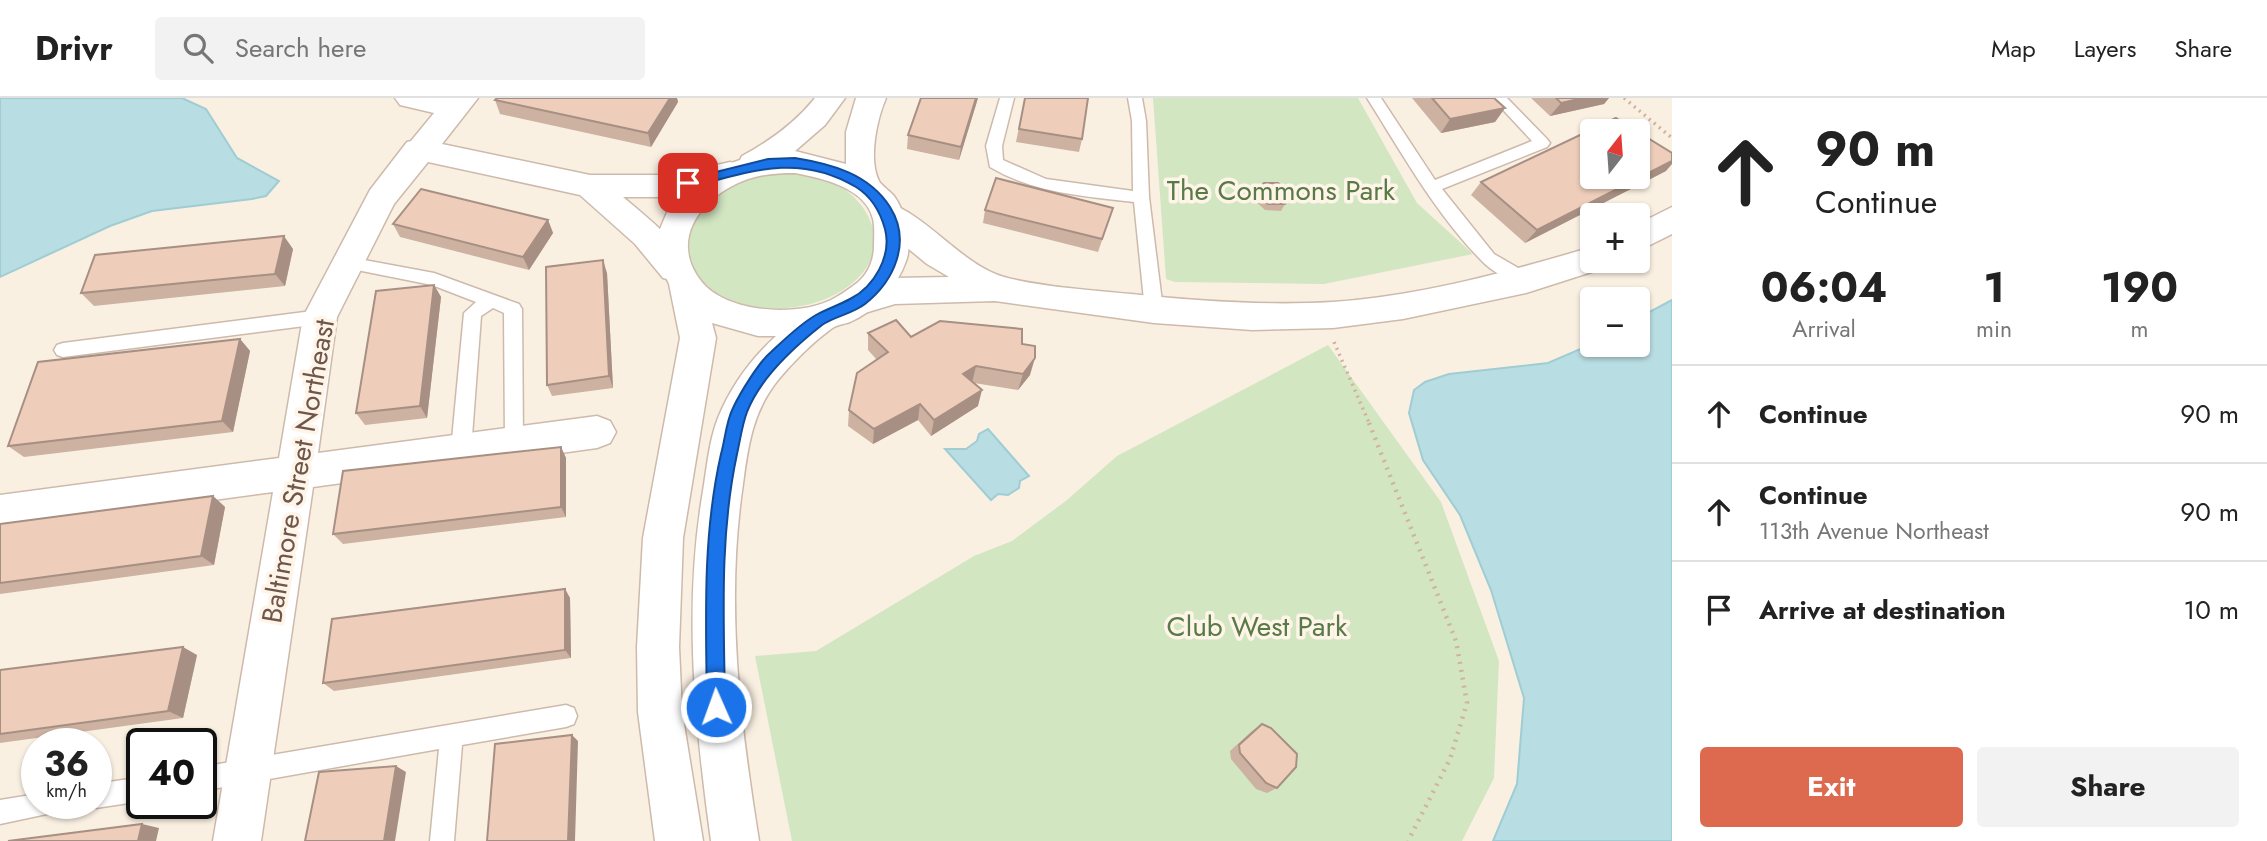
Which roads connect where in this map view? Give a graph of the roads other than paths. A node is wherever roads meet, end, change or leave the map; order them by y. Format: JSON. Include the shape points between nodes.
{"nodes":[{"id":1,"x":410,"y":98,"type":"edge"},
{"id":2,"x":830,"y":98,"type":"edge"},
{"id":3,"x":871,"y":98,"type":"edge"},
{"id":4,"x":1007,"y":98,"type":"edge"},
{"id":5,"x":1135,"y":98,"type":"edge"},
{"id":6,"x":1374,"y":98,"type":"edge"},
{"id":7,"x":1499,"y":98,"type":"edge"},
{"id":8,"x":458,"y":103,"type":"edge"},
{"id":9,"x":418,"y":149,"type":"junction"},
{"id":10,"x":736,"y":171,"type":"junction"},
{"id":11,"x":590,"y":186,"type":"junction"},
{"id":12,"x":865,"y":187,"type":"junction"},
{"id":13,"x":1432,"y":187,"type":"junction"},
{"id":14,"x":1141,"y":197,"type":"junction"},
{"id":15,"x":888,"y":215,"type":"junction"},
{"id":16,"x":1672,"y":219,"type":"edge"},
{"id":17,"x":1650,"y":232,"type":"edge"},
{"id":18,"x":348,"y":263,"type":"junction"},
{"id":19,"x":1580,"y":263,"type":"edge"},
{"id":20,"x":680,"y":277,"type":"junction"},
{"id":21,"x":1526,"y":280,"type":"junction"},
{"id":22,"x":995,"y":288,"type":"junction"},
{"id":23,"x":492,"y":300,"type":"junction"},
{"id":24,"x":858,"y":302,"type":"junction"},
{"id":25,"x":1154,"y":310,"type":"junction"},
{"id":26,"x":320,"y":317,"type":"junction"},
{"id":27,"x":820,"y":319,"type":"junction"},
{"id":28,"x":62,"y":350,"type":"dead end"},
{"id":29,"x":597,"y":432,"type":"dead end"},
{"id":30,"x":514,"y":443,"type":"junction"},
{"id":31,"x":461,"y":450,"type":"junction"},
{"id":32,"x":296,"y":472,"type":"junction"},
{"id":33,"x":0,"y":512,"type":"edge"},
{"id":34,"x":566,"y":716,"type":"dead end"},
{"id":35,"x":450,"y":737,"type":"junction"},
{"id":36,"x":247,"y":772,"type":"junction"},
{"id":37,"x":217,"y":777,"type":"edge"},
{"id":38,"x":21,"y":808,"type":"edge"},
{"id":39,"x":0,"y":812,"type":"edge"},
{"id":40,"x":237,"y":841,"type":"edge"},
{"id":41,"x":442,"y":841,"type":"edge"},
{"id":42,"x":679,"y":841,"type":"edge"},
{"id":43,"x":735,"y":841,"type":"edge"}],
"edges":[{"from":1,"to":8,"type":"street"},
{"from":2,"to":10,"type":"street","via":[[816,118],[783,147]]},
{"from":3,"to":12,"type":"street","via":[[858,141]]},
{"from":4,"to":14,"type":"lane","via":[[994,146],[995,163],[1015,177]]},
{"from":5,"to":14,"type":"lane"},
{"from":6,"to":13,"type":"lane"},
{"from":7,"to":13,"type":"lane","via":[[1542,143]]},
{"from":8,"to":9,"type":"street","name":"Baltimore Street Northeast"},
{"from":9,"to":11,"type":"street"},
{"from":9,"to":18,"type":"street","name":"Baltimore Street Northeast","via":[[381,198]]},
{"from":10,"to":11,"type":"street","via":[[673,186]]},
{"from":10,"to":12,"type":"street","via":[[795,162],[821,166]]},
{"from":10,"to":20,"type":"street","via":[[701,190],[680,213],[671,240]]},
{"from":11,"to":20,"type":"street","via":[[647,236]]},
{"from":12,"to":15,"type":"street"},
{"from":13,"to":21,"type":"lane","via":[[1488,258]]},
{"from":14,"to":25,"type":"lane"},
{"from":15,"to":22,"type":"street","via":[[939,255]]},
{"from":15,"to":24,"type":"street","via":[[894,237],[891,260],[879,282]]},
{"from":16,"to":17,"type":"street"},
{"from":18,"to":23,"type":"lane","via":[[434,279]]},
{"from":18,"to":26,"type":"street","name":"Baltimore Street Northeast"},
{"from":19,"to":21,"type":"street"},
{"from":20,"to":27,"type":"street","via":[[703,302],[728,316],[789,324]]},
{"from":20,"to":42,"type":"street","via":[[698,338],[663,538],[658,647],[660,712]]},
{"from":21,"to":25,"type":"street","via":[[1403,306],[1333,315],[1252,317]]},
{"from":22,"to":24,"type":"street","via":[[895,291]]},
{"from":22,"to":25,"type":"street"},
{"from":23,"to":30,"type":"lane","via":[[513,309]]},
{"from":23,"to":31,"type":"lane","via":[[473,313]]},
{"from":24,"to":27,"type":"street"},
{"from":26,"to":28,"type":"lane"},
{"from":26,"to":32,"type":"street","name":"Baltimore Street Northeast"},
{"from":27,"to":43,"type":"street","via":[[773,359],[739,410],[721,492],[712,584],[716,707]]},
{"from":29,"to":30,"type":"street"},
{"from":30,"to":31,"type":"street"},
{"from":31,"to":32,"type":"street"},
{"from":32,"to":33,"type":"street"},
{"from":32,"to":36,"type":"street","name":"Baltimore Street Northeast"},
{"from":34,"to":35,"type":"lane"},
{"from":35,"to":36,"type":"lane"},
{"from":35,"to":41,"type":"lane"},
{"from":36,"to":37,"type":"lane"},
{"from":36,"to":40,"type":"street","name":"Baltimore Street Northeast"},
{"from":38,"to":39,"type":"lane"}]}
